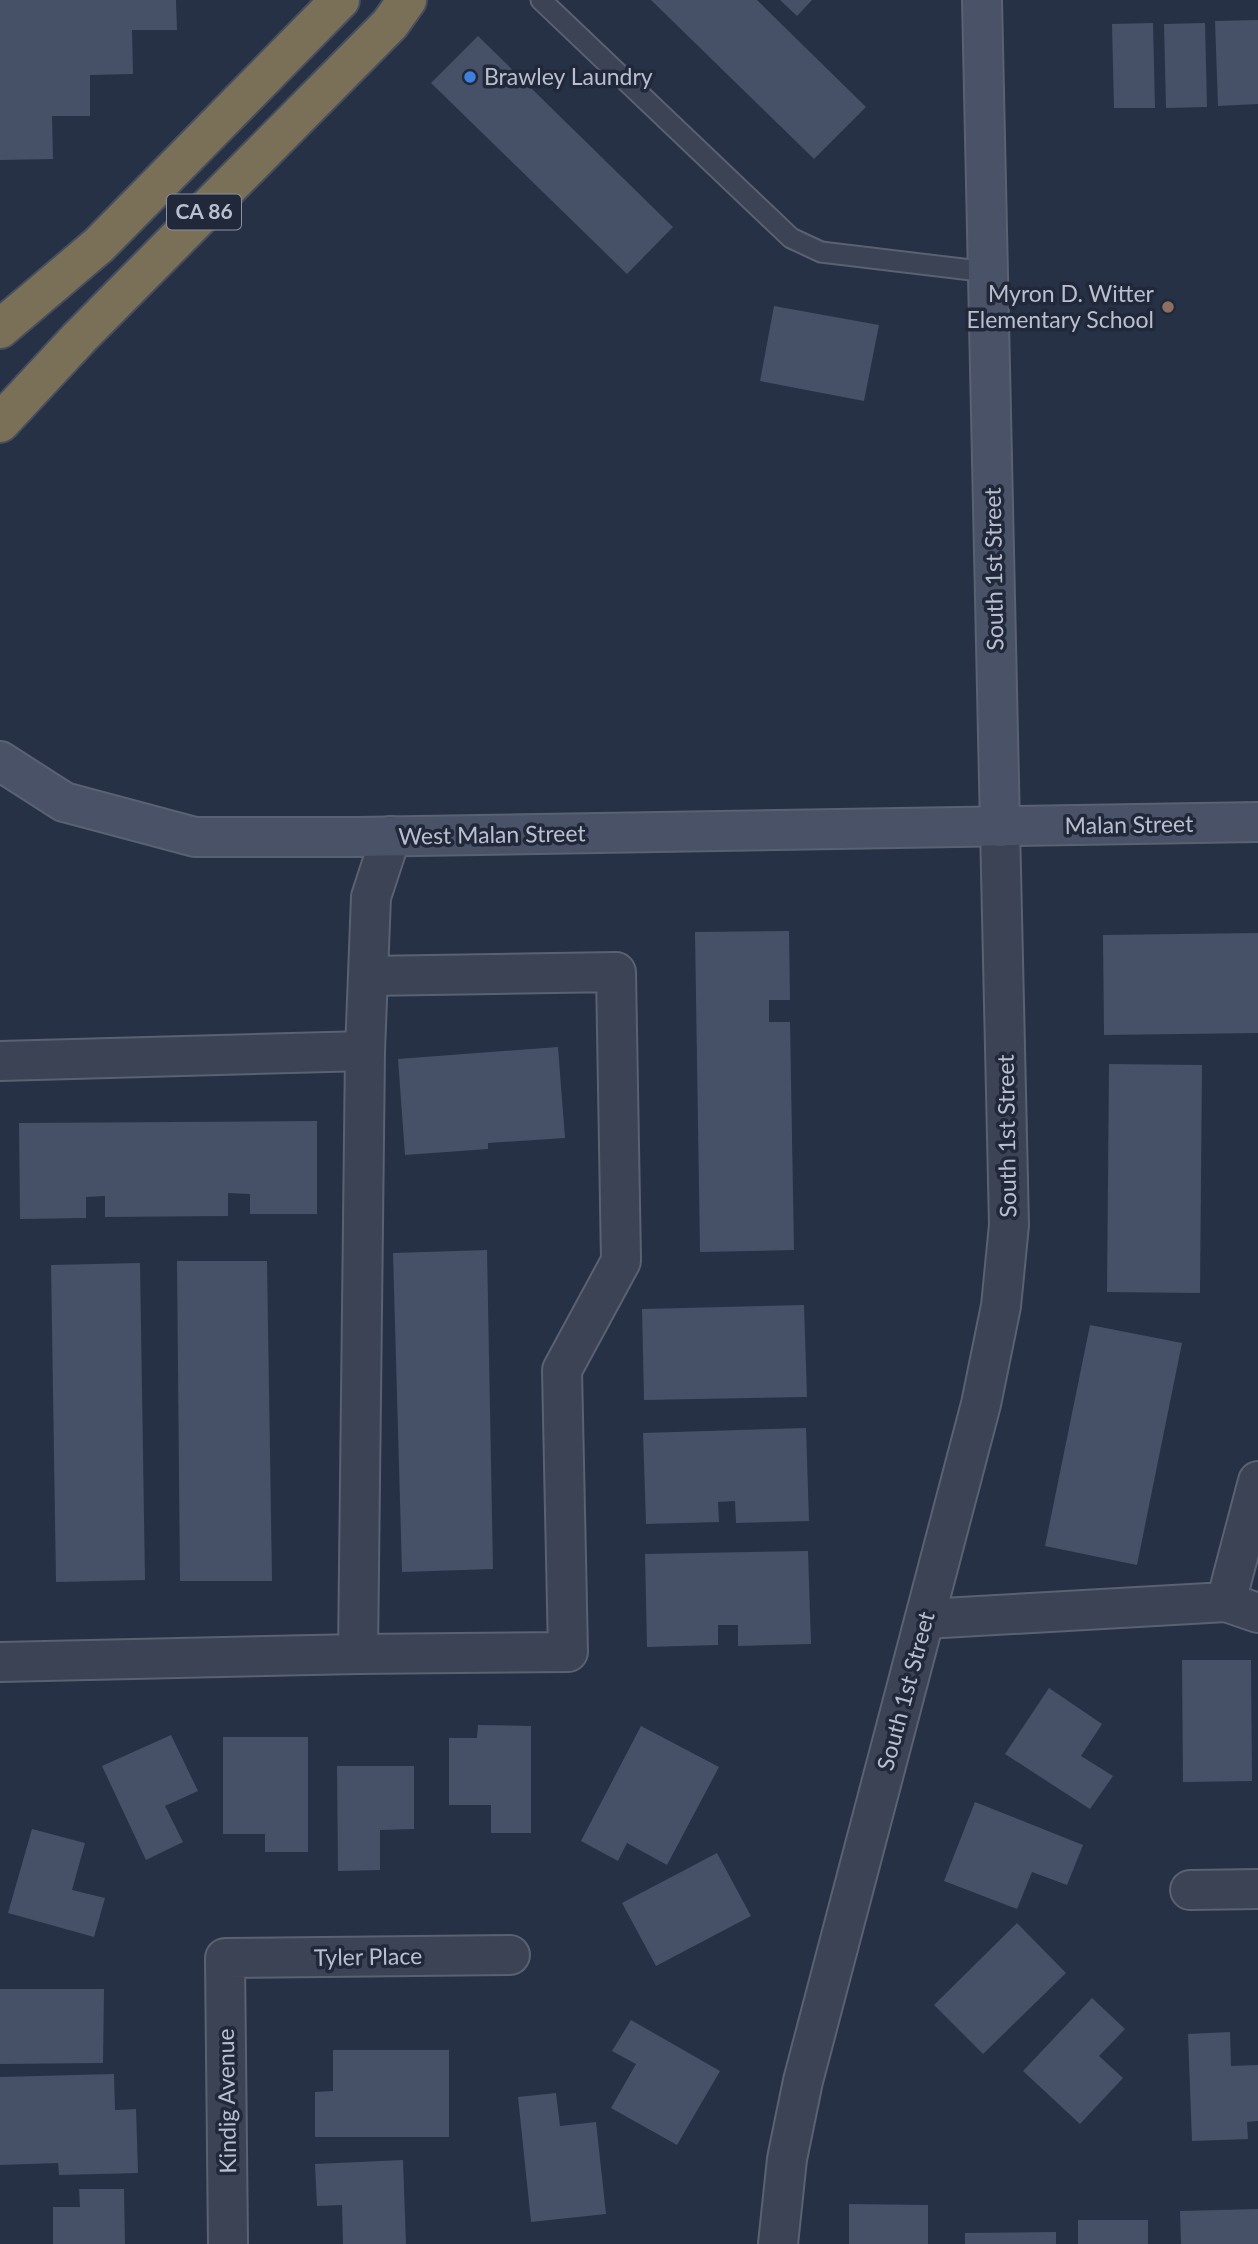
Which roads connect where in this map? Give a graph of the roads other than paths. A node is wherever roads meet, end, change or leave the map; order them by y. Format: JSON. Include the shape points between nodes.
{"nodes":[{"id":1,"x":340,"y":0,"type":"edge"},
{"id":2,"x":407,"y":0,"type":"edge"},
{"id":3,"x":541,"y":0,"type":"edge"},
{"id":4,"x":982,"y":0,"type":"edge"},
{"id":5,"x":988,"y":272,"type":"junction"},
{"id":6,"x":0,"y":328,"type":"edge"},
{"id":7,"x":0,"y":423,"type":"edge"},
{"id":8,"x":0,"y":761,"type":"edge"},
{"id":9,"x":1258,"y":822,"type":"edge"},
{"id":10,"x":1000,"y":827,"type":"junction"},
{"id":11,"x":391,"y":836,"type":"junction"},
{"id":12,"x":368,"y":976,"type":"junction"},
{"id":13,"x":365,"y":1051,"type":"junction"},
{"id":14,"x":0,"y":1061,"type":"edge"},
{"id":15,"x":1258,"y":1480,"type":"edge"},
{"id":16,"x":1242,"y":1607,"type":"edge"},
{"id":17,"x":925,"y":1619,"type":"junction"},
{"id":18,"x":358,"y":1654,"type":"junction"},
{"id":19,"x":0,"y":1662,"type":"edge"},
{"id":20,"x":1258,"y":1889,"type":"edge"},
{"id":21,"x":1190,"y":1890,"type":"dead end"},
{"id":22,"x":510,"y":1955,"type":"dead end"},
{"id":23,"x":225,"y":1958,"type":"joint"},
{"id":24,"x":228,"y":2244,"type":"edge"},
{"id":25,"x":778,"y":2244,"type":"edge"}],
"edges":[{"from":1,"to":6,"type":"highway","number":"CA 86","via":[[99,245]]},
{"from":2,"to":7,"type":"highway","number":"CA 86","via":[[390,24]]},
{"from":3,"to":5,"type":"lane","via":[[791,238],[821,252]]},
{"from":4,"to":5,"type":"street","name":"South 1st Street"},
{"from":5,"to":10,"type":"street","name":"South 1st Street"},
{"from":8,"to":11,"type":"street","name":"West Malan Street","via":[[64,802],[195,837]]},
{"from":9,"to":10,"type":"street","name":"Malan Street"},
{"from":10,"to":11,"type":"street","name":"West Malan Street"},
{"from":10,"to":17,"type":"street","name":"South 1st Street","via":[[1009,1225],[1001,1306],[981,1404]]},
{"from":11,"to":12,"type":"street","via":[[371,897]]},
{"from":12,"to":13,"type":"street"},
{"from":12,"to":18,"type":"street","via":[[616,972],[621,1261],[562,1370],[568,1652]]},
{"from":13,"to":14,"type":"street"},
{"from":13,"to":18,"type":"street"},
{"from":15,"to":16,"type":"street"},
{"from":16,"to":17,"type":"street"},
{"from":17,"to":25,"type":"street","name":"South 1st Street","via":[[803,2081],[787,2159]]},
{"from":18,"to":19,"type":"street"},
{"from":20,"to":21,"type":"street"},
{"from":22,"to":23,"type":"street","name":"Tyler Place"},
{"from":23,"to":24,"type":"street","name":"Kindig Avenue"}]}
